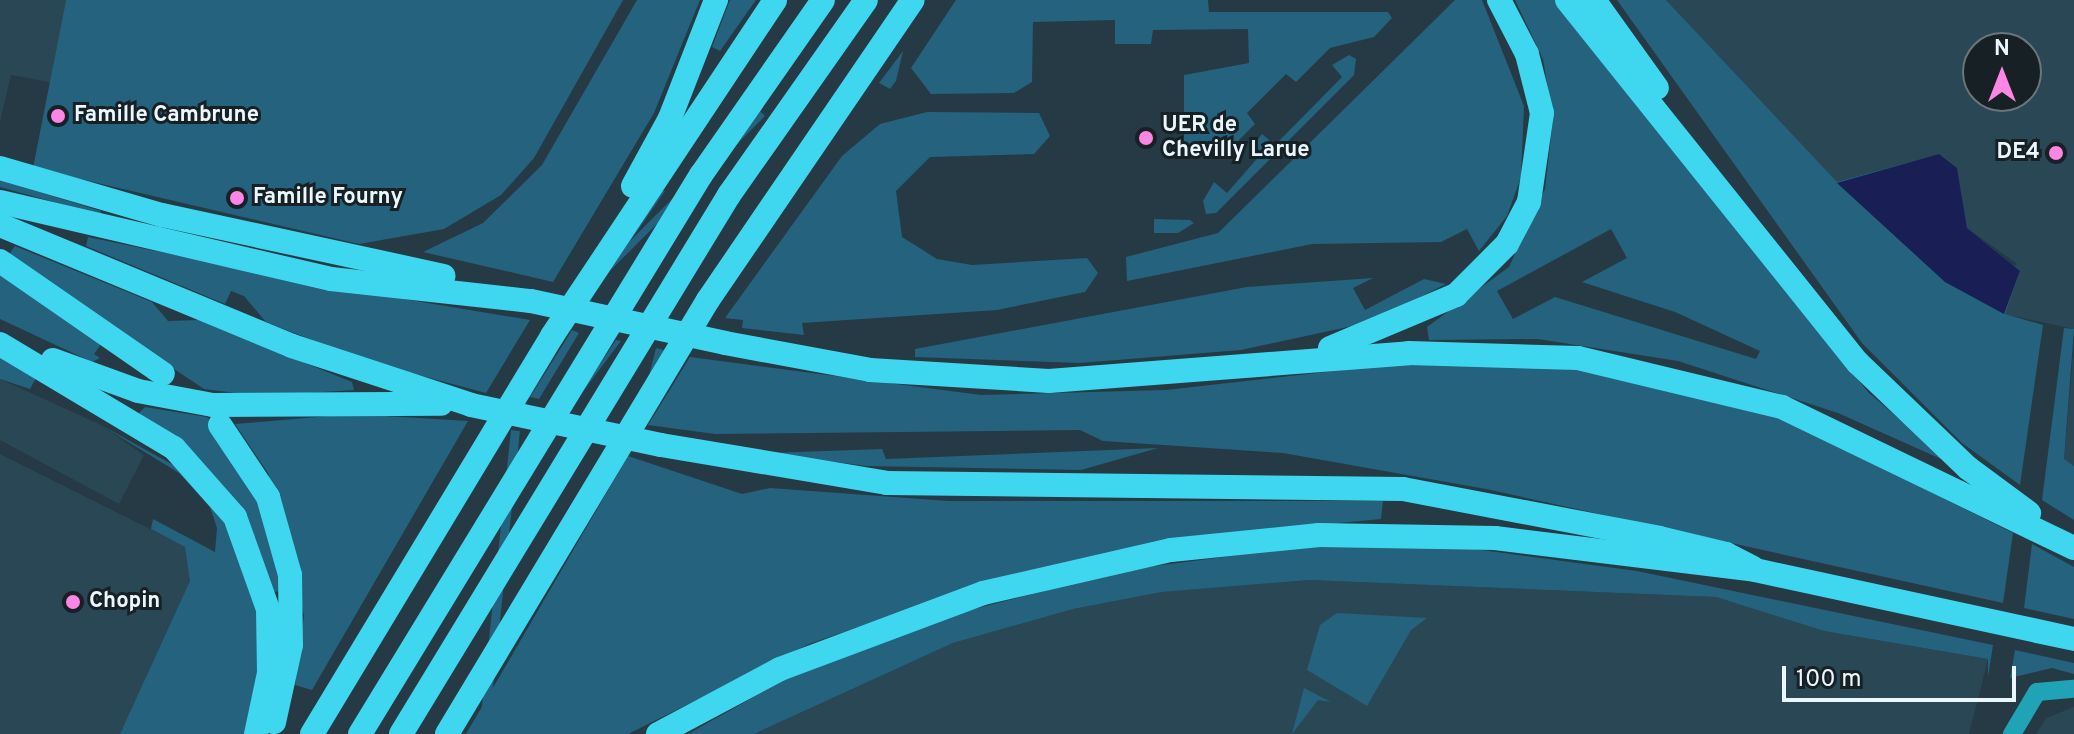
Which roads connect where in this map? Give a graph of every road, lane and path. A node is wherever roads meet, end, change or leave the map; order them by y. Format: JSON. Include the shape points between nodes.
{"nodes":[{"id":1,"x":716,"y":0,"type":"edge"},
{"id":2,"x":775,"y":0,"type":"edge"},
{"id":3,"x":823,"y":0,"type":"edge"},
{"id":4,"x":866,"y":0,"type":"edge"},
{"id":5,"x":913,"y":0,"type":"edge"},
{"id":6,"x":922,"y":0,"type":"edge"},
{"id":7,"x":1499,"y":0,"type":"edge"},
{"id":8,"x":1567,"y":0,"type":"edge"},
{"id":9,"x":1594,"y":0,"type":"edge"},
{"id":10,"x":875,"y":54,"type":"junction"},
{"id":11,"x":0,"y":168,"type":"edge"},
{"id":12,"x":1712,"y":183,"type":"junction"},
{"id":13,"x":0,"y":202,"type":"edge"},
{"id":14,"x":0,"y":225,"type":"edge"},
{"id":15,"x":0,"y":261,"type":"edge"},
{"id":16,"x":494,"y":293,"type":"junction"},
{"id":17,"x":552,"y":336,"type":"junction"},
{"id":18,"x":0,"y":341,"type":"edge"},
{"id":19,"x":1282,"y":362,"type":"junction"},
{"id":20,"x":163,"y":374,"type":"dead end"},
{"id":21,"x":471,"y":405,"type":"junction"},
{"id":22,"x":220,"y":425,"type":"dead end"},
{"id":23,"x":2074,"y":546,"type":"edge"},
{"id":24,"x":1752,"y":568,"type":"junction"},
{"id":25,"x":2074,"y":639,"type":"edge"},
{"id":26,"x":2074,"y":689,"type":"edge"},
{"id":27,"x":256,"y":734,"type":"edge"},
{"id":28,"x":269,"y":734,"type":"edge"},
{"id":29,"x":312,"y":734,"type":"edge"},
{"id":30,"x":360,"y":734,"type":"edge"},
{"id":31,"x":401,"y":734,"type":"edge"},
{"id":32,"x":447,"y":734,"type":"edge"},
{"id":33,"x":658,"y":734,"type":"edge"},
{"id":34,"x":2012,"y":734,"type":"edge"}],
"edges":[{"from":1,"to":17,"type":"highway","via":[[670,118]]},
{"from":2,"to":17,"type":"highway"},
{"from":3,"to":30,"type":"highway","via":[[701,175]]},
{"from":4,"to":31,"type":"highway","via":[[729,195]]},
{"from":5,"to":10,"type":"highway"},
{"from":6,"to":10,"type":"highway"},
{"from":7,"to":19,"type":"highway","via":[[1527,54],[1542,113],[1538,174],[1507,244],[1456,295],[1392,328]]},
{"from":8,"to":12,"type":"highway"},
{"from":9,"to":12,"type":"highway","via":[[1699,147]]},
{"from":10,"to":32,"type":"highway","via":[[708,300]]},
{"from":11,"to":16,"type":"highway"},
{"from":12,"to":23,"type":"highway","via":[[1912,419]]},
{"from":13,"to":16,"type":"highway","via":[[331,279]]},
{"from":14,"to":21,"type":"highway","via":[[292,346]]},
{"from":15,"to":20,"type":"highway"},
{"from":16,"to":19,"type":"highway","bridge":true,"via":[[870,370],[992,379],[1168,376]]},
{"from":17,"to":29,"type":"highway"},
{"from":18,"to":21,"type":"highway","via":[[188,402]]},
{"from":18,"to":27,"type":"highway","via":[[174,448],[235,517],[268,609],[269,673]]},
{"from":19,"to":23,"type":"highway","via":[[1465,351],[1578,358],[1650,370],[1792,412]]},
{"from":21,"to":24,"type":"highway","bridge":true,"via":[[661,445],[887,483],[1403,489],[1646,535]]},
{"from":22,"to":28,"type":"highway","via":[[268,497],[290,575],[290,660]]},
{"from":24,"to":25,"type":"highway"},
{"from":24,"to":33,"type":"highway","via":[[1391,532],[1171,550],[1025,581],[909,617],[780,669]]},
{"from":26,"to":34,"type":"street","via":[[2037,692]]}]}
